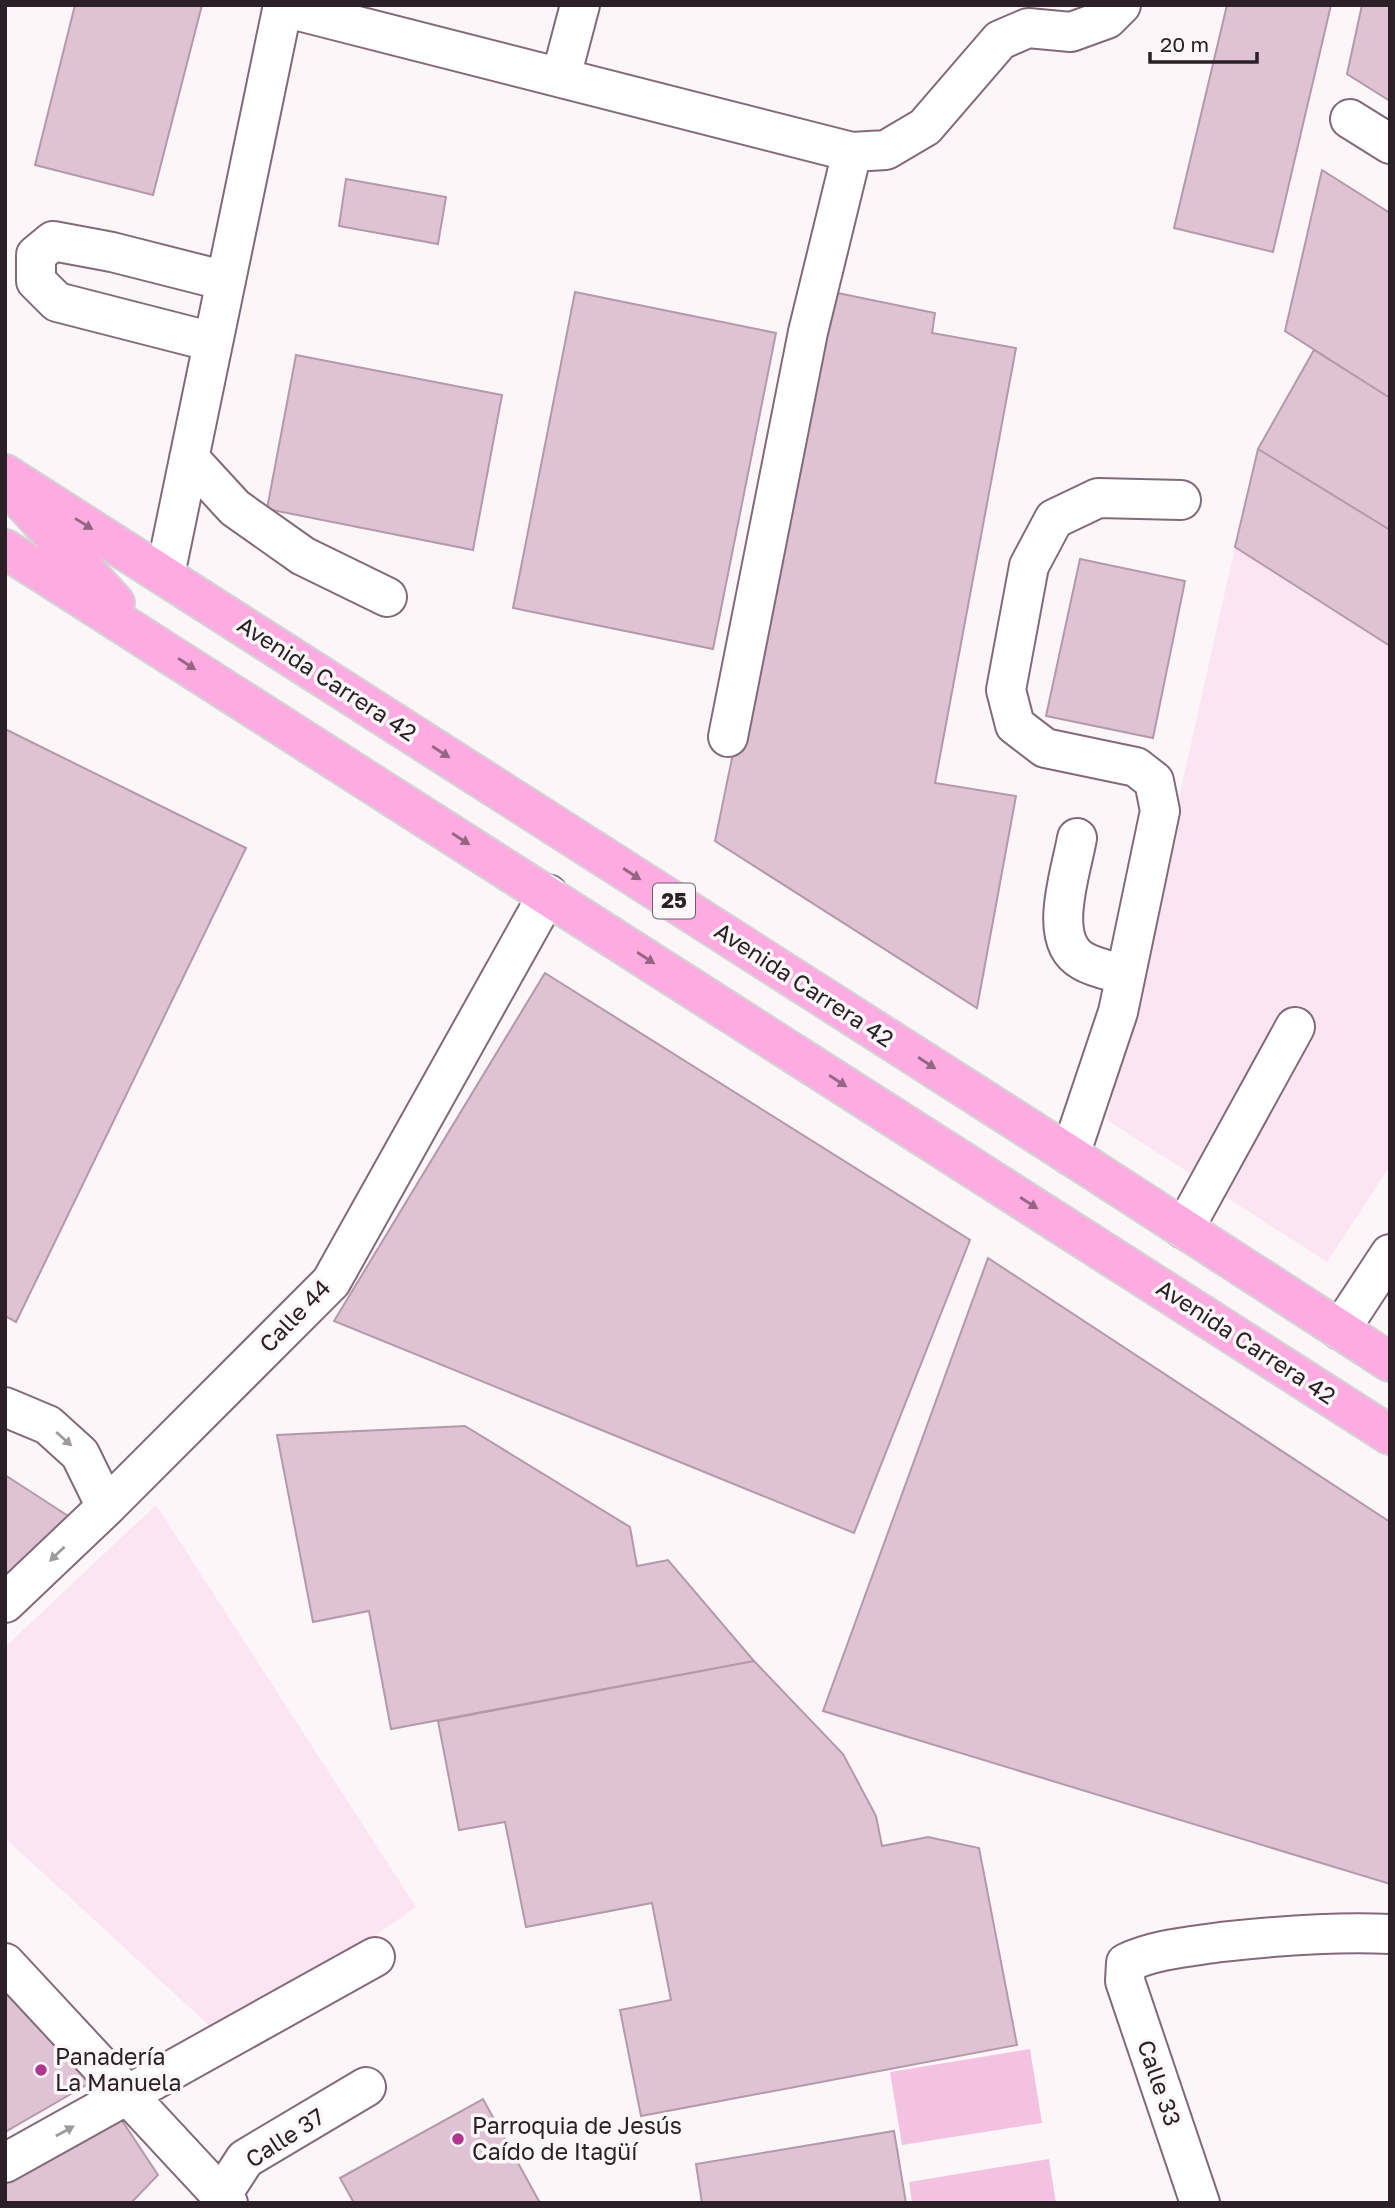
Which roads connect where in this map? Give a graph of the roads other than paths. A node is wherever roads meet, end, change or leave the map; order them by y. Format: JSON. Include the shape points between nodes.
{"nodes":[{"id":1,"x":580,"y":5,"type":"edge"},
{"id":2,"x":1121,"y":5,"type":"edge"},
{"id":3,"x":283,"y":6,"type":"edge"},
{"id":4,"x":561,"y":77,"type":"junction"},
{"id":5,"x":1350,"y":119,"type":"dead end"},
{"id":6,"x":1390,"y":144,"type":"edge"},
{"id":7,"x":852,"y":152,"type":"junction"},
{"id":8,"x":226,"y":281,"type":"junction"},
{"id":9,"x":213,"y":342,"type":"junction"},
{"id":10,"x":189,"y":458,"type":"junction"},
{"id":11,"x":5,"y":474,"type":"edge"},
{"id":12,"x":5,"y":483,"type":"edge"},
{"id":13,"x":1181,"y":500,"type":"dead end"},
{"id":14,"x":5,"y":549,"type":"edge"},
{"id":15,"x":165,"y":575,"type":"junction"},
{"id":16,"x":387,"y":597,"type":"dead end"},
{"id":17,"x":149,"y":640,"type":"junction"},
{"id":18,"x":728,"y":737,"type":"dead end"},
{"id":19,"x":1077,"y":838,"type":"dead end"},
{"id":20,"x":548,"y":894,"type":"junction"},
{"id":21,"x":1125,"y":975,"type":"junction"},
{"id":22,"x":1295,"y":1027,"type":"dead end"},
{"id":23,"x":1070,"y":1155,"type":"junction"},
{"id":24,"x":1184,"y":1229,"type":"junction"},
{"id":25,"x":1390,"y":1254,"type":"edge"},
{"id":26,"x":1340,"y":1330,"type":"junction"},
{"id":27,"x":1390,"y":1362,"type":"edge"},
{"id":28,"x":1298,"y":1376,"type":"junction"},
{"id":29,"x":1390,"y":1406,"type":"edge"},
{"id":30,"x":5,"y":1407,"type":"edge"},
{"id":31,"x":1390,"y":1435,"type":"edge"},
{"id":32,"x":106,"y":1507,"type":"junction"},
{"id":33,"x":5,"y":1603,"type":"edge"},
{"id":34,"x":1390,"y":1934,"type":"edge"},
{"id":35,"x":375,"y":1957,"type":"dead end"},
{"id":36,"x":11,"y":1978,"type":"edge"},
{"id":37,"x":366,"y":2087,"type":"dead end"},
{"id":38,"x":128,"y":2096,"type":"junction"},
{"id":39,"x":5,"y":2163,"type":"edge"},
{"id":40,"x":224,"y":2201,"type":"edge"},
{"id":41,"x":1200,"y":2203,"type":"edge"}],
"edges":[{"from":1,"to":4,"type":"street"},
{"from":2,"to":7,"type":"street","via":[[1107,19],[1071,32],[1028,29],[1000,40],[925,127],[886,150]]},
{"from":3,"to":4,"type":"street"},
{"from":3,"to":8,"type":"street"},
{"from":4,"to":7,"type":"street"},
{"from":5,"to":6,"type":"street"},
{"from":7,"to":18,"type":"street","via":[[808,332]]},
{"from":8,"to":9,"type":"street"},
{"from":8,"to":9,"type":"street","via":[[53,241],[36,256],[36,281],[57,302]]},
{"from":9,"to":10,"type":"street"},
{"from":10,"to":15,"type":"street"},
{"from":10,"to":16,"type":"street","via":[[234,508],[303,556]]},
{"from":11,"to":15,"type":"highway","name":"Avenida Carrera 42","number":"25","one_way":true},
{"from":12,"to":17,"type":"highway"},
{"from":13,"to":21,"type":"street","via":[[1098,498],[1054,519],[1029,566],[1006,690],[1015,725],[1045,748],[1136,767],[1154,781],[1160,811]]},
{"from":14,"to":17,"type":"highway","name":"Avenida Carrera 42"},
{"from":15,"to":23,"type":"highway","name":"Avenida Carrera 42","number":"25","one_way":true},
{"from":17,"to":20,"type":"highway","name":"Avenida Carrera 42","one_way":true},
{"from":19,"to":21,"type":"street","via":[[1061,923],[1066,945],[1082,961]]},
{"from":20,"to":28,"type":"highway","name":"Avenida Carrera 42","one_way":true},
{"from":20,"to":32,"type":"street","name":"Calle 44","via":[[331,1282]]},
{"from":21,"to":23,"type":"street","via":[[1118,1012]]},
{"from":22,"to":24,"type":"street"},
{"from":23,"to":24,"type":"highway","name":"Avenida Carrera 42","number":"25"},
{"from":24,"to":26,"type":"highway","name":"Avenida Carrera 42","number":"25"},
{"from":25,"to":26,"type":"street"},
{"from":26,"to":27,"type":"highway","name":"Avenida Carrera 42","number":"25"},
{"from":28,"to":29,"type":"highway"},
{"from":28,"to":31,"type":"highway","name":"Avenida Carrera 42"},
{"from":30,"to":32,"type":"street","one_way":true,"via":[[48,1425],[80,1454]]},
{"from":32,"to":33,"type":"street","name":"Calle 44","one_way":true},
{"from":34,"to":41,"type":"street","name":"Calle 33","via":[[1258,1938],[1176,1948],[1125,1963],[1125,1981]]},
{"from":35,"to":38,"type":"street"},
{"from":36,"to":38,"type":"street"},
{"from":37,"to":40,"type":"street","name":"Calle 37","via":[[245,2159]]},
{"from":39,"to":38,"type":"street","one_way":true},
{"from":38,"to":40,"type":"street"}]}
